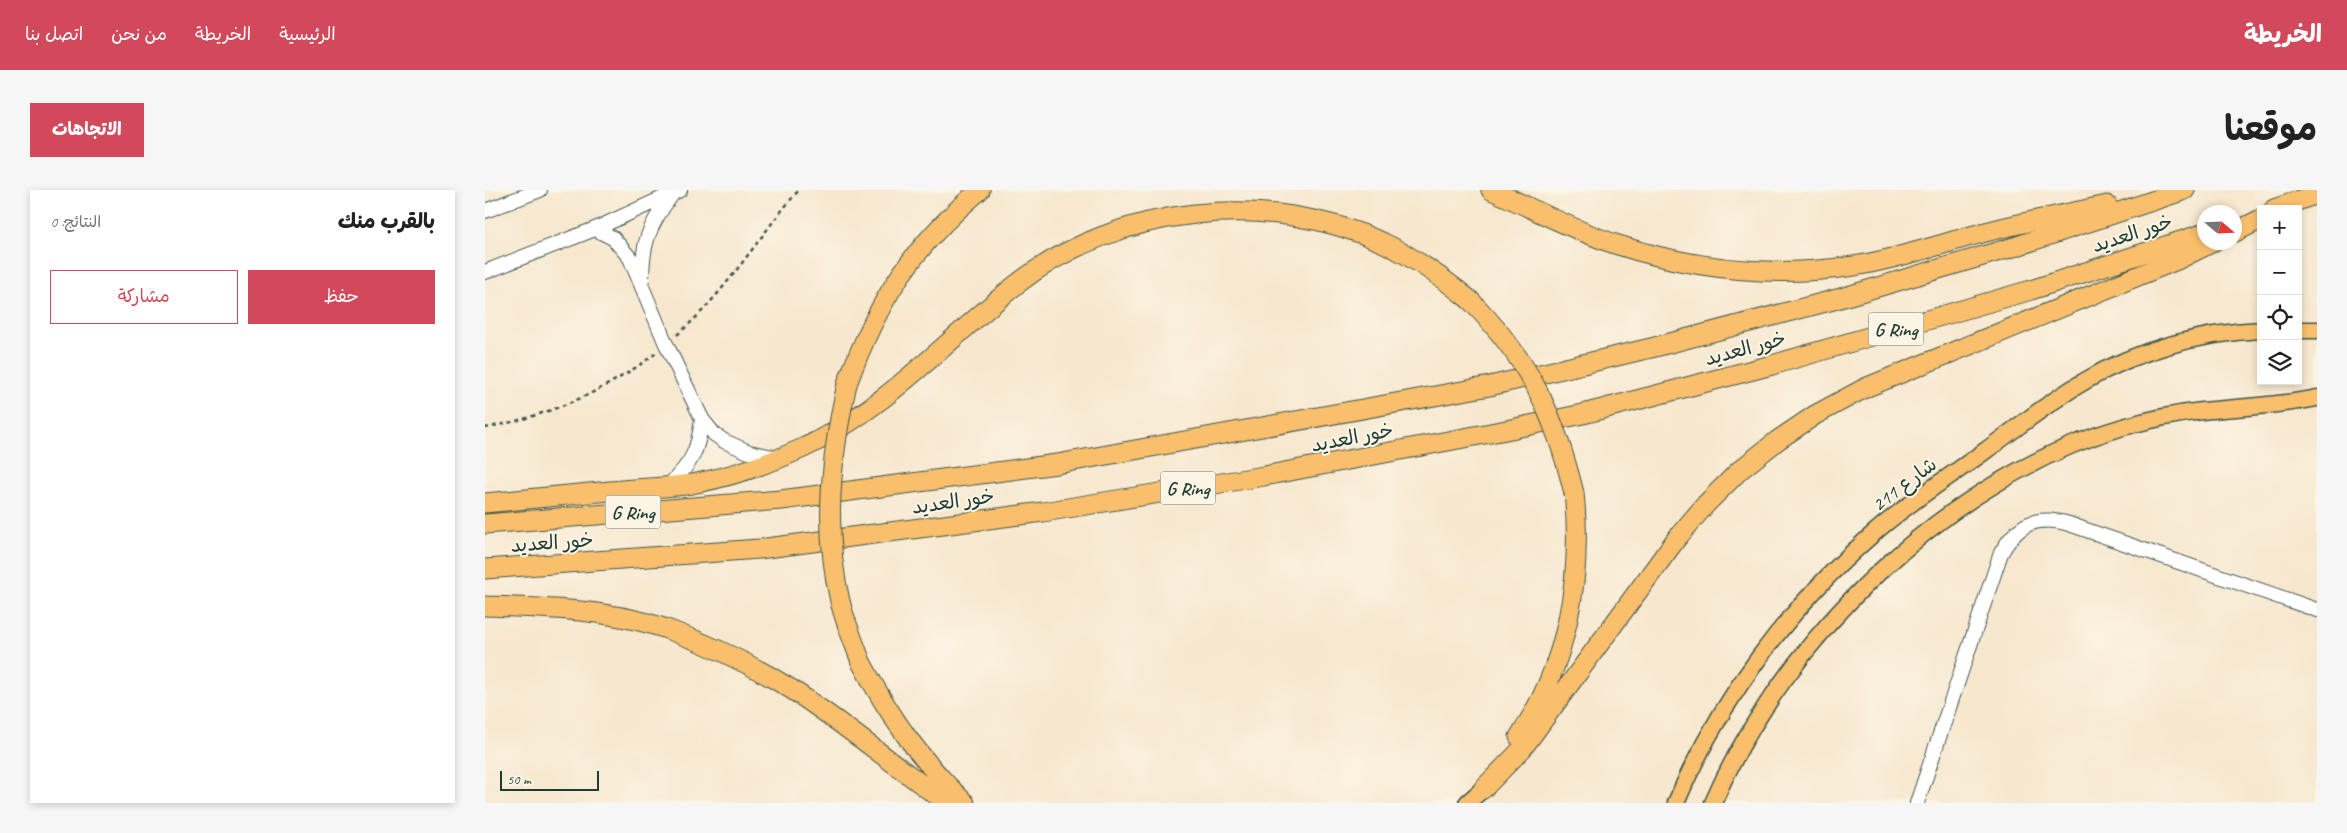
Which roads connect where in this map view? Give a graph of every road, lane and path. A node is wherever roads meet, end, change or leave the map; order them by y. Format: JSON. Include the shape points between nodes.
{"nodes":[{"id":1,"x":540,"y":190,"type":"edge"},
{"id":2,"x":980,"y":190,"type":"edge"},
{"id":3,"x":1491,"y":190,"type":"edge"},
{"id":4,"x":2172,"y":190,"type":"edge"},
{"id":5,"x":2185,"y":190,"type":"edge"},
{"id":6,"x":676,"y":192,"type":"edge"},
{"id":7,"x":2317,"y":194,"type":"edge"},
{"id":8,"x":2287,"y":205,"type":"edge"},
{"id":9,"x":485,"y":211,"type":"edge"},
{"id":10,"x":2257,"y":214,"type":"edge"},
{"id":11,"x":2242,"y":220,"type":"edge"},
{"id":12,"x":2257,"y":220,"type":"edge"},
{"id":13,"x":2242,"y":228,"type":"edge"},
{"id":14,"x":595,"y":229,"type":"junction"},
{"id":15,"x":2197,"y":235,"type":"edge"},
{"id":16,"x":2197,"y":250,"type":"edge"},
{"id":17,"x":485,"y":272,"type":"edge"},
{"id":18,"x":641,"y":286,"type":"junction"},
{"id":19,"x":2257,"y":330,"type":"edge"},
{"id":20,"x":2302,"y":330,"type":"edge"},
{"id":21,"x":2317,"y":330,"type":"edge"},
{"id":22,"x":2317,"y":398,"type":"edge"},
{"id":23,"x":702,"y":420,"type":"junction"},
{"id":24,"x":778,"y":458,"type":"junction"},
{"id":25,"x":669,"y":485,"type":"junction"},
{"id":26,"x":485,"y":503,"type":"edge"},
{"id":27,"x":485,"y":524,"type":"edge"},
{"id":28,"x":485,"y":569,"type":"edge"},
{"id":29,"x":485,"y":606,"type":"edge"},
{"id":30,"x":2317,"y":610,"type":"edge"},
{"id":31,"x":1483,"y":789,"type":"junction"},
{"id":32,"x":947,"y":803,"type":"edge"},
{"id":33,"x":965,"y":803,"type":"edge"},
{"id":34,"x":1467,"y":803,"type":"edge"},
{"id":35,"x":1676,"y":803,"type":"edge"},
{"id":36,"x":1713,"y":803,"type":"edge"},
{"id":37,"x":1917,"y":803,"type":"edge"}],
"edges":[{"from":1,"to":9,"type":"street"},
{"from":2,"to":33,"type":"highway","bridge":true,"via":[[918,250],[873,322],[847,384],[833,455],[831,514],[833,558],[840,601],[861,662],[899,728]]},
{"from":3,"to":4,"type":"highway","via":[[1589,234],[1644,252],[1725,268],[1778,271],[1862,264],[1984,232]]},
{"from":5,"to":27,"type":"highway","name":"خور العديد","number":"G Ring","via":[[2017,246],[1837,299],[1490,386],[1047,466],[781,500]]},
{"from":6,"to":14,"type":"street"},
{"from":6,"to":18,"type":"street","via":[[658,213],[644,244]]},
{"from":7,"to":8,"type":"highway"},
{"from":10,"to":11,"type":"highway"},
{"from":12,"to":13,"type":"highway"},
{"from":14,"to":17,"type":"street"},
{"from":14,"to":18,"type":"street","via":[[613,238],[624,249]]},
{"from":15,"to":28,"type":"highway","name":"خور العديد","number":"G Ring","via":[[2031,290],[1772,365],[1583,414],[1506,430],[1264,476],[1043,512],[759,549]]},
{"from":16,"to":31,"type":"highway","via":[[1865,388],[1778,440],[1740,470],[1700,510],[1522,750]]},
{"from":18,"to":23,"type":"street"},
{"from":19,"to":35,"type":"main road","name":"شارع 211","via":[[2177,343],[2134,357],[2094,376],[2055,400],[1889,520],[1825,580],[1754,665],[1713,725]]},
{"from":20,"to":21,"type":"main road"},
{"from":22,"to":36,"type":"main road","via":[[2176,415],[2122,427],[2056,453],[1977,496],[1871,580],[1825,628],[1764,709],[1742,744]]},
{"from":23,"to":24,"type":"street","via":[[724,441],[749,452]]},
{"from":23,"to":25,"type":"street","via":[[697,450]]},
{"from":24,"to":25,"type":"highway","via":[[715,479]]},
{"from":24,"to":31,"type":"highway","bridge":true,"via":[[823,438],[863,412],[1018,284],[1052,260],[1090,241],[1165,218],[1239,210],[1315,219],[1397,250],[1443,278],[1470,300],[1508,342],[1543,399],[1565,457],[1574,493],[1578,544],[1576,583],[1563,639],[1541,698]]},
{"from":25,"to":26,"type":"highway"},
{"from":29,"to":32,"type":"highway","via":[[589,612],[671,630],[748,664],[792,689]]},
{"from":30,"to":37,"type":"street","via":[[2069,524],[2051,519],[2034,522],[2018,530],[2001,553]]},
{"from":31,"to":34,"type":"main road"}]}
